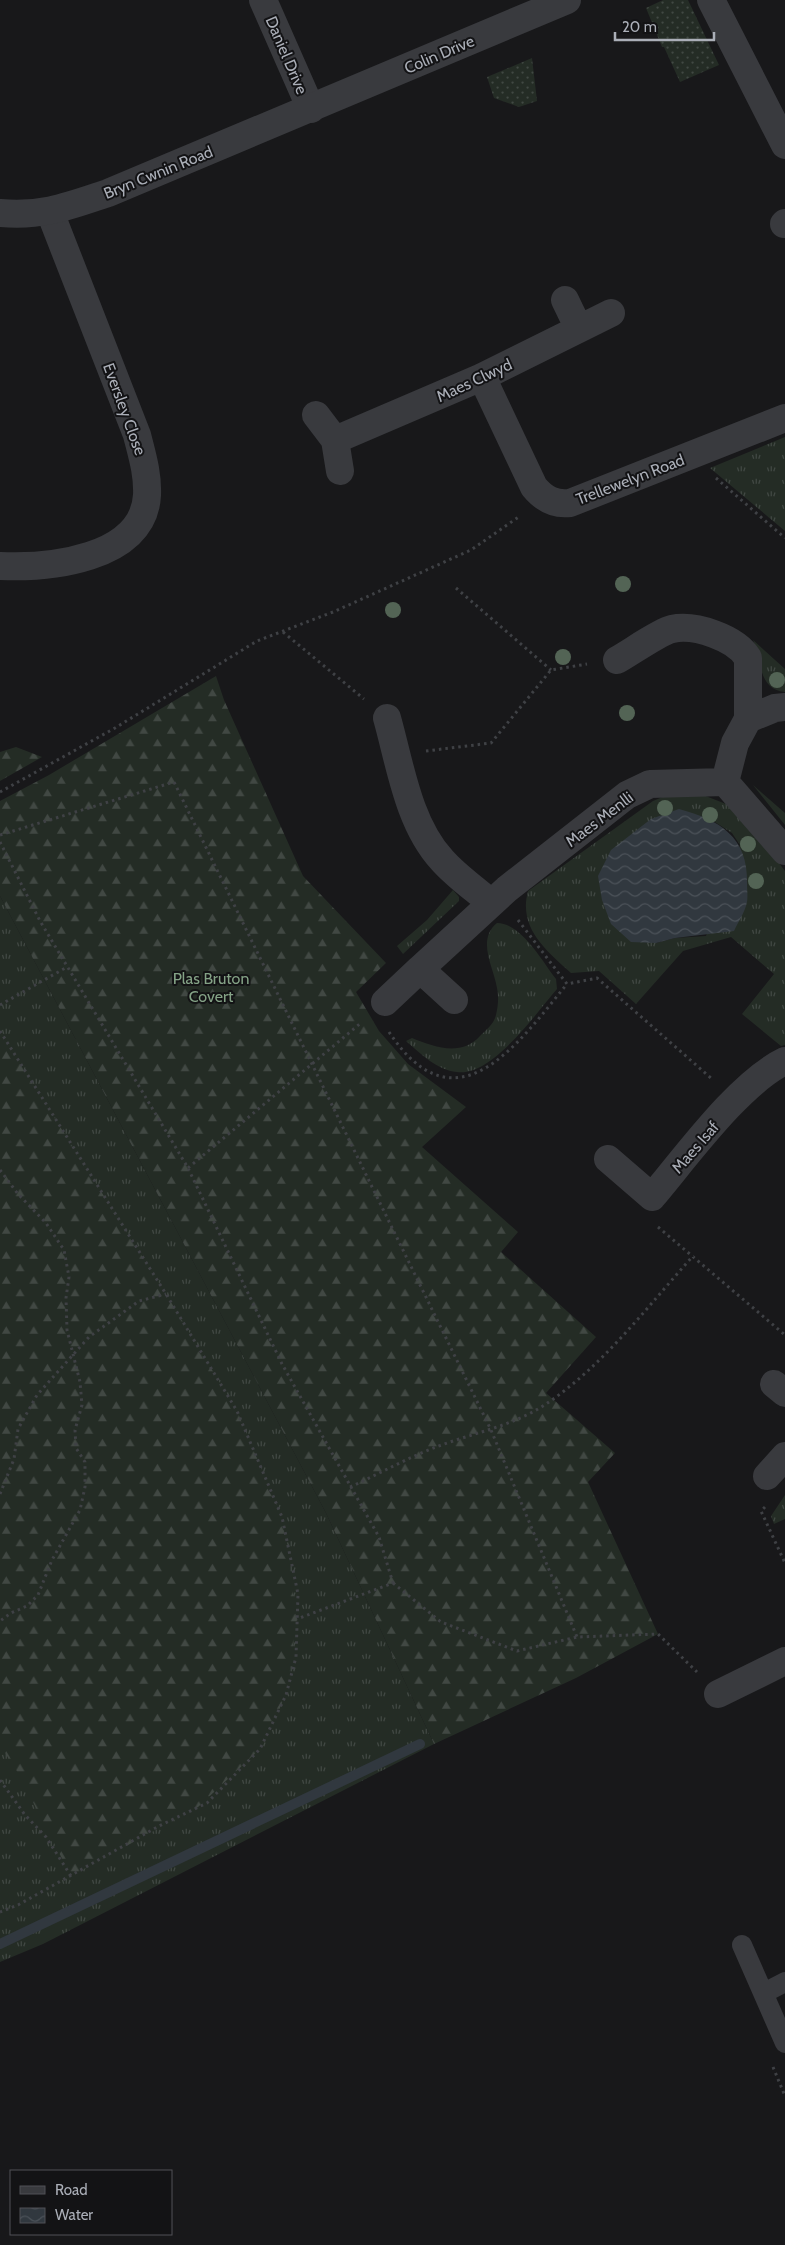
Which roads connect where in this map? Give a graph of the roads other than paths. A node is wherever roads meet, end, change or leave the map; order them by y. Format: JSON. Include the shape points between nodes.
{"nodes":[{"id":1,"x":263,"y":0,"type":"edge"},
{"id":2,"x":567,"y":0,"type":"edge"},
{"id":3,"x":711,"y":0,"type":"edge"},
{"id":4,"x":311,"y":109,"type":"junction"},
{"id":5,"x":785,"y":145,"type":"edge"},
{"id":6,"x":50,"y":212,"type":"junction"},
{"id":7,"x":0,"y":213,"type":"edge"},
{"id":8,"x":565,"y":300,"type":"dead end"},
{"id":9,"x":612,"y":313,"type":"dead end"},
{"id":10,"x":580,"y":329,"type":"junction"},
{"id":11,"x":482,"y":377,"type":"junction"},
{"id":12,"x":316,"y":415,"type":"dead end"},
{"id":13,"x":785,"y":418,"type":"edge"},
{"id":14,"x":334,"y":440,"type":"junction"},
{"id":15,"x":340,"y":471,"type":"dead end"},
{"id":16,"x":0,"y":566,"type":"edge"},
{"id":17,"x":617,"y":660,"type":"road end"},
{"id":18,"x":785,"y":707,"type":"edge"},
{"id":19,"x":387,"y":718,"type":"road end"},
{"id":20,"x":748,"y":719,"type":"junction"},
{"id":21,"x":725,"y":782,"type":"junction"},
{"id":22,"x":785,"y":852,"type":"edge"},
{"id":23,"x":495,"y":899,"type":"junction"},
{"id":24,"x":420,"y":969,"type":"junction"},
{"id":25,"x":454,"y":1000,"type":"dead end"},
{"id":26,"x":380,"y":1006,"type":"road end"},
{"id":27,"x":785,"y":1061,"type":"edge"},
{"id":28,"x":608,"y":1159,"type":"dead end"},
{"id":29,"x":785,"y":1456,"type":"edge"},
{"id":30,"x":767,"y":1476,"type":"dead end"},
{"id":31,"x":785,"y":1661,"type":"edge"},
{"id":32,"x":718,"y":1694,"type":"road end"},
{"id":33,"x":742,"y":1945,"type":"dead end"},
{"id":34,"x":785,"y":1982,"type":"edge"},
{"id":35,"x":764,"y":1992,"type":"junction"},
{"id":36,"x":785,"y":2043,"type":"edge"}],
"edges":[{"from":1,"to":4,"type":"street","name":"Daniel Drive"},
{"from":2,"to":4,"type":"street","name":"Colin Drive"},
{"from":3,"to":5,"type":"street"},
{"from":4,"to":6,"type":"street","name":"Bryn Cwnin Road","via":[[108,193]]},
{"from":6,"to":7,"type":"street","name":"Bryn Cwnin Road"},
{"from":6,"to":16,"type":"street","name":"Eversley Close","via":[[137,436],[146,470],[148,497],[142,517],[128,535],[107,549],[84,559],[54,564]]},
{"from":8,"to":10,"type":"street"},
{"from":9,"to":10,"type":"street","name":"Maes Clwyd"},
{"from":10,"to":11,"type":"street","name":"Maes Clwyd"},
{"from":11,"to":13,"type":"street","name":"Trellewelyn Road","via":[[534,487],[540,495],[560,504],[570,503]]},
{"from":11,"to":14,"type":"street","name":"Maes Clwyd"},
{"from":12,"to":14,"type":"street"},
{"from":14,"to":15,"type":"street"},
{"from":17,"to":20,"type":"street","via":[[671,629],[694,630],[725,638],[743,650],[748,658]]},
{"from":18,"to":20,"type":"street"},
{"from":19,"to":23,"type":"street","via":[[422,830],[442,860]]},
{"from":20,"to":21,"type":"street","via":[[735,743]]},
{"from":21,"to":22,"type":"street"},
{"from":21,"to":23,"type":"street","name":"Maes Menlli","via":[[650,784],[635,791]]},
{"from":23,"to":24,"type":"street","name":"Maes Menlli"},
{"from":24,"to":25,"type":"street"},
{"from":24,"to":26,"type":"street","name":"Maes Menlli"},
{"from":27,"to":28,"type":"street","name":"Maes Isaf","via":[[770,1068],[736,1100],[652,1197]]},
{"from":29,"to":30,"type":"street"},
{"from":31,"to":32,"type":"street"},
{"from":33,"to":35,"type":"lane"},
{"from":34,"to":35,"type":"lane"},
{"from":35,"to":36,"type":"lane"}]}
